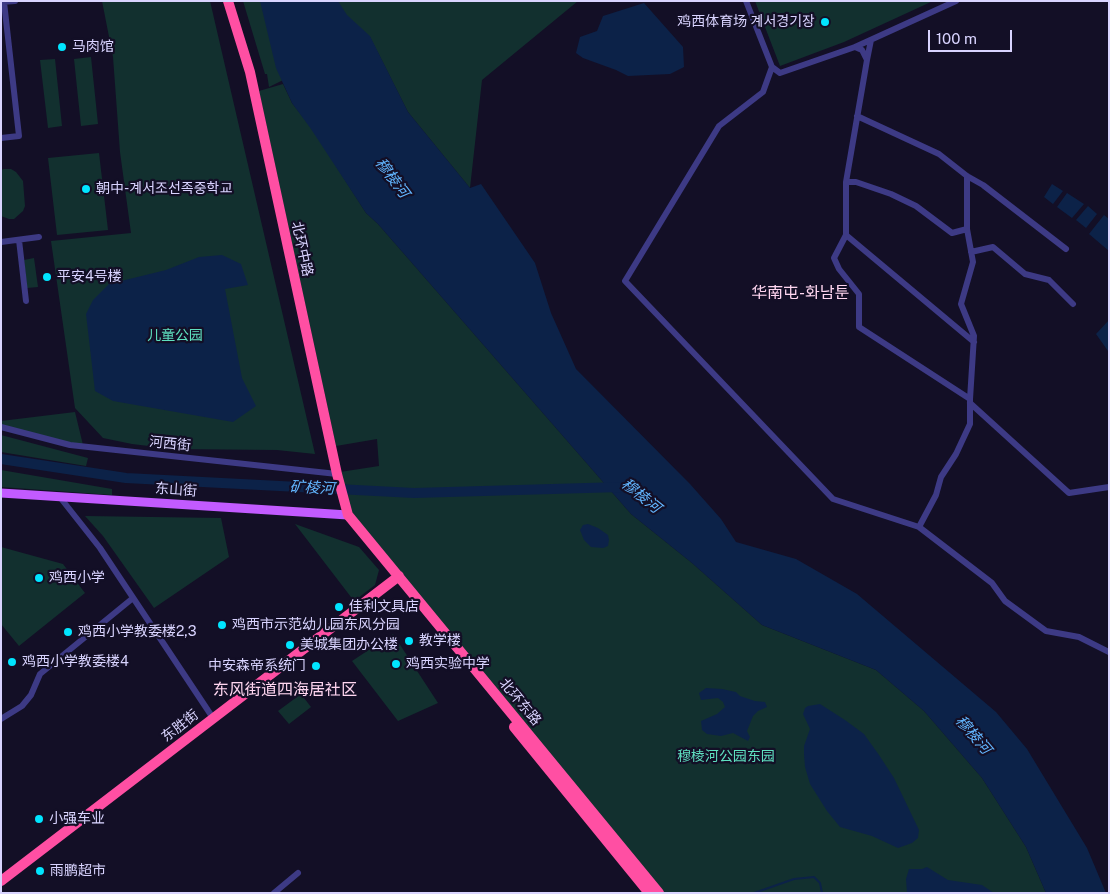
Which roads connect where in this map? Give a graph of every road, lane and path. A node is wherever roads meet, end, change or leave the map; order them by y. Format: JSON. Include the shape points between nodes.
{"nodes":[{"id":1,"x":15,"y":1,"type":"edge"},
{"id":2,"x":222,"y":1,"type":"edge"},
{"id":3,"x":228,"y":1,"type":"edge"},
{"id":4,"x":746,"y":1,"type":"edge"},
{"id":5,"x":956,"y":1,"type":"edge"},
{"id":6,"x":3,"y":2,"type":"edge"},
{"id":7,"x":871,"y":40,"type":"junction"},
{"id":8,"x":855,"y":47,"type":"junction"},
{"id":9,"x":867,"y":60,"type":"junction"},
{"id":10,"x":772,"y":67,"type":"junction"},
{"id":11,"x":857,"y":116,"type":"junction"},
{"id":12,"x":1,"y":138,"type":"edge"},
{"id":13,"x":967,"y":176,"type":"junction"},
{"id":14,"x":846,"y":182,"type":"junction"},
{"id":15,"x":966,"y":229,"type":"junction"},
{"id":16,"x":846,"y":235,"type":"junction"},
{"id":17,"x":39,"y":238,"type":"dead end"},
{"id":18,"x":19,"y":240,"type":"junction"},
{"id":19,"x":1,"y":242,"type":"edge"},
{"id":20,"x":1066,"y":249,"type":"dead end"},
{"id":21,"x":971,"y":252,"type":"junction"},
{"id":22,"x":26,"y":300,"type":"dead end"},
{"id":23,"x":1073,"y":304,"type":"dead end"},
{"id":24,"x":974,"y":342,"type":"junction"},
{"id":25,"x":970,"y":401,"type":"junction"},
{"id":26,"x":1,"y":427,"type":"edge"},
{"id":27,"x":334,"y":474,"type":"junction"},
{"id":28,"x":1109,"y":487,"type":"edge"},
{"id":29,"x":1,"y":493,"type":"edge"},
{"id":30,"x":59,"y":496,"type":"junction"},
{"id":31,"x":341,"y":504,"type":"joint"},
{"id":32,"x":344,"y":515,"type":"junction"},
{"id":33,"x":919,"y":527,"type":"junction"},
{"id":34,"x":396,"y":578,"type":"junction"},
{"id":35,"x":133,"y":598,"type":"junction"},
{"id":36,"x":1109,"y":652,"type":"edge"},
{"id":37,"x":213,"y":718,"type":"junction"},
{"id":38,"x":1,"y":719,"type":"edge"},
{"id":39,"x":298,"y":873,"type":"dead end"},
{"id":40,"x":1,"y":881,"type":"edge"},
{"id":41,"x":274,"y":893,"type":"edge"},
{"id":42,"x":649,"y":893,"type":"edge"},
{"id":43,"x":659,"y":893,"type":"edge"}],
"edges":[{"from":1,"to":6,"type":"street"},
{"from":2,"to":27,"type":"highway","name":"北环中路","via":[[250,100]]},
{"from":3,"to":27,"type":"highway","name":"北环中路","via":[[250,72]]},
{"from":4,"to":10,"type":"street"},
{"from":5,"to":7,"type":"street"},
{"from":6,"to":12,"type":"street","via":[[19,136]]},
{"from":7,"to":8,"type":"street"},
{"from":7,"to":9,"type":"street"},
{"from":8,"to":9,"type":"street","via":[[862,50]]},
{"from":8,"to":10,"type":"street","via":[[780,73]]},
{"from":9,"to":11,"type":"street"},
{"from":10,"to":33,"type":"street","via":[[763,92],[719,126],[625,281],[833,500]]},
{"from":11,"to":13,"type":"street","via":[[939,154]]},
{"from":11,"to":14,"type":"street"},
{"from":13,"to":15,"type":"street"},
{"from":13,"to":20,"type":"street"},
{"from":14,"to":15,"type":"street","via":[[856,182],[916,206],[952,233]]},
{"from":14,"to":16,"type":"street"},
{"from":15,"to":21,"type":"street"},
{"from":16,"to":24,"type":"street"},
{"from":16,"to":25,"type":"street","via":[[834,258],[859,294],[859,327]]},
{"from":17,"to":18,"type":"street"},
{"from":18,"to":19,"type":"street"},
{"from":18,"to":22,"type":"street"},
{"from":21,"to":23,"type":"street","via":[[993,247],[1025,274],[1049,280]]},
{"from":21,"to":24,"type":"street","via":[[973,262],[961,304]]},
{"from":24,"to":25,"type":"street"},
{"from":25,"to":28,"type":"street","via":[[1069,493]]},
{"from":25,"to":33,"type":"street","via":[[970,424]]},
{"from":26,"to":27,"type":"street","name":"河西街","via":[[70,445]]},
{"from":27,"to":31,"type":"highway","name":"北环中路"},
{"from":29,"to":30,"type":"main road","name":"东山街"},
{"from":30,"to":32,"type":"main road","name":"东山街"},
{"from":30,"to":35,"type":"street","via":[[100,548]]},
{"from":31,"to":32,"type":"highway","name":"北环东路"},
{"from":32,"to":34,"type":"highway","name":"北环东路"},
{"from":33,"to":36,"type":"street","via":[[992,584],[1005,601],[1046,631],[1079,637]]},
{"from":34,"to":37,"type":"highway","name":"东胜街"},
{"from":34,"to":42,"type":"highway","name":"北环东路"},
{"from":34,"to":43,"type":"highway","name":"北环东路"},
{"from":35,"to":37,"type":"street"},
{"from":35,"to":38,"type":"street","via":[[40,674],[22,706]]},
{"from":37,"to":40,"type":"highway","name":"东胜街"},
{"from":39,"to":41,"type":"street"}]}
